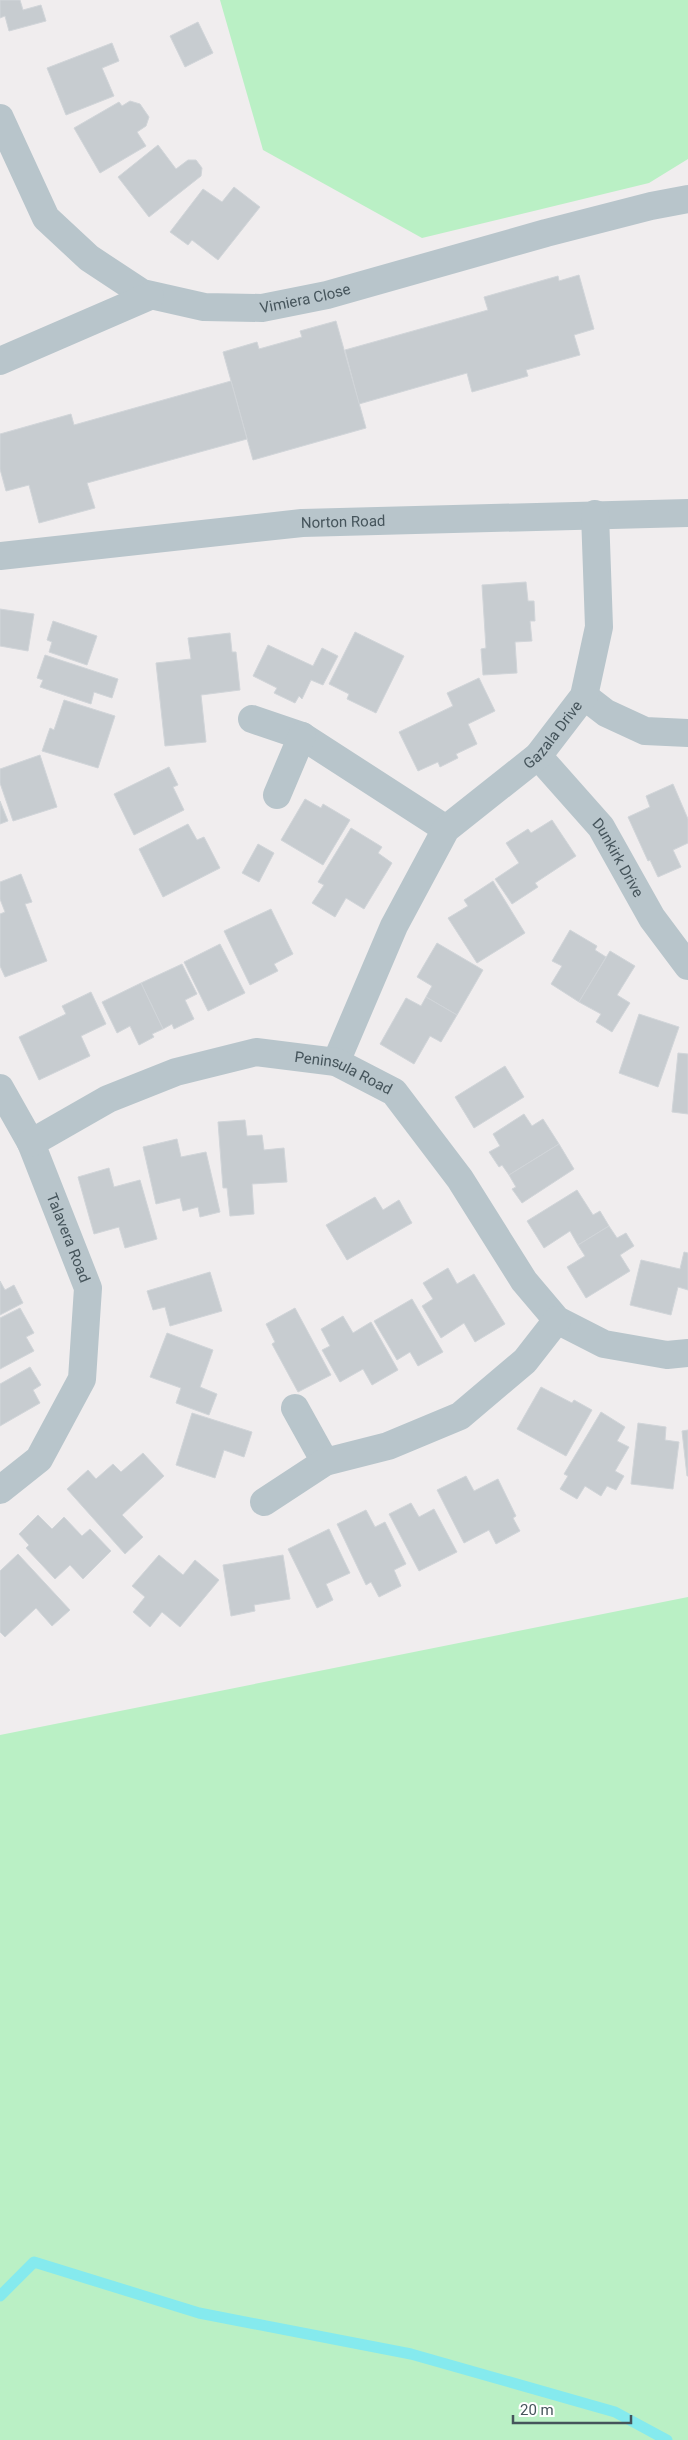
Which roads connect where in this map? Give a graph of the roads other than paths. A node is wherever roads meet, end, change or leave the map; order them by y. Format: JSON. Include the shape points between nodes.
{"nodes":[{"id":1,"x":0,"y":118,"type":"edge"},
{"id":2,"x":688,"y":199,"type":"edge"},
{"id":3,"x":150,"y":296,"type":"junction"},
{"id":4,"x":0,"y":361,"type":"edge"},
{"id":5,"x":688,"y":513,"type":"edge"},
{"id":6,"x":595,"y":514,"type":"junction"},
{"id":7,"x":0,"y":556,"type":"edge"},
{"id":8,"x":584,"y":696,"type":"junction"},
{"id":9,"x":252,"y":719,"type":"dead end"},
{"id":10,"x":688,"y":733,"type":"edge"},
{"id":11,"x":302,"y":736,"type":"junction"},
{"id":12,"x":538,"y":756,"type":"junction"},
{"id":13,"x":277,"y":795,"type":"dead end"},
{"id":14,"x":446,"y":829,"type":"junction"},
{"id":15,"x":688,"y":966,"type":"edge"},
{"id":16,"x":336,"y":1062,"type":"junction"},
{"id":17,"x":0,"y":1088,"type":"edge"},
{"id":18,"x":31,"y":1143,"type":"junction"},
{"id":19,"x":557,"y":1320,"type":"junction"},
{"id":20,"x":688,"y":1353,"type":"edge"},
{"id":21,"x":295,"y":1408,"type":"dead end"},
{"id":22,"x":325,"y":1462,"type":"junction"},
{"id":23,"x":0,"y":1490,"type":"edge"},
{"id":24,"x":264,"y":1502,"type":"dead end"}],
"edges":[{"from":1,"to":3,"type":"street","name":"Vimiera Close","via":[[46,218],[88,258]]},
{"from":2,"to":3,"type":"street","name":"Vimiera Close","via":[[546,233],[327,295],[262,308],[204,307]]},
{"from":3,"to":4,"type":"street"},
{"from":5,"to":6,"type":"street","name":"Norton Road"},
{"from":6,"to":7,"type":"street","name":"Norton Road","via":[[302,523]]},
{"from":6,"to":8,"type":"street","name":"Gazala Drive","via":[[599,627]]},
{"from":8,"to":10,"type":"street","via":[[606,713],[645,731]]},
{"from":8,"to":12,"type":"street","name":"Gazala Drive"},
{"from":9,"to":11,"type":"street"},
{"from":11,"to":13,"type":"street"},
{"from":11,"to":14,"type":"street"},
{"from":12,"to":14,"type":"street","name":"Gazala Drive"},
{"from":12,"to":15,"type":"street","name":"Dunkirk Drive","via":[[601,827],[652,918]]},
{"from":14,"to":16,"type":"street","name":"Gazala Drive","via":[[394,926]]},
{"from":16,"to":18,"type":"street","name":"Peninsula Road","via":[[256,1052],[176,1072],[108,1099]]},
{"from":16,"to":19,"type":"street","name":"Peninsula Road","via":[[394,1092],[460,1179],[524,1281]]},
{"from":17,"to":18,"type":"street","name":"Talavera Road"},
{"from":18,"to":23,"type":"street","name":"Talavera Road","via":[[88,1288],[82,1379],[39,1459]]},
{"from":19,"to":20,"type":"street","name":"Peninsula Road","via":[[604,1344],[667,1355]]},
{"from":19,"to":22,"type":"street","via":[[525,1361],[460,1416],[388,1446]]},
{"from":21,"to":22,"type":"street"},
{"from":22,"to":24,"type":"street"}]}
